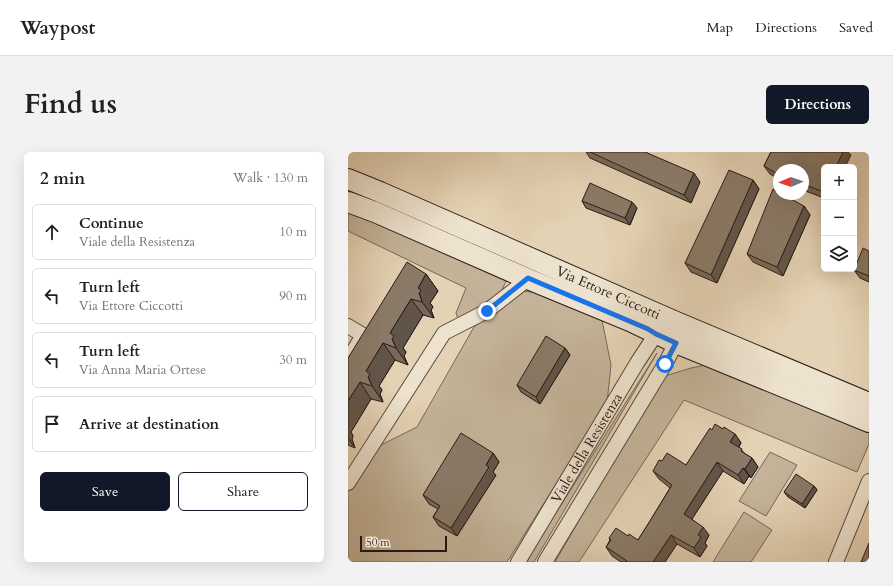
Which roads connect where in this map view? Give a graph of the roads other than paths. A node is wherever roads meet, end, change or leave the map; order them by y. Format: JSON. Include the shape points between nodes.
{"nodes":[{"id":1,"x":348,"y":179,"type":"edge"},
{"id":2,"x":348,"y":202,"type":"edge"},
{"id":3,"x":528,"y":278,"type":"junction"},
{"id":4,"x":674,"y":321,"type":"junction"},
{"id":5,"x":348,"y":326,"type":"edge"},
{"id":6,"x":656,"y":334,"type":"junction"},
{"id":7,"x":676,"y":343,"type":"junction"},
{"id":8,"x":348,"y":360,"type":"edge"},
{"id":9,"x":869,"y":403,"type":"edge"},
{"id":10,"x":869,"y":422,"type":"edge"},
{"id":11,"x":869,"y":481,"type":"edge"},
{"id":12,"x":348,"y":483,"type":"edge"},
{"id":13,"x":518,"y":562,"type":"edge"},
{"id":14,"x":545,"y":562,"type":"edge"},
{"id":15,"x":836,"y":562,"type":"edge"}],
"edges":[{"from":1,"to":4,"type":"street","name":"Via Ettore Ciccotti"},
{"from":2,"to":3,"type":"street","name":"Via Ettore Ciccotti"},
{"from":3,"to":6,"type":"street","name":"Via Ettore Ciccotti"},
{"from":3,"to":12,"type":"street","via":[[487,311],[444,333]]},
{"from":4,"to":6,"type":"street"},
{"from":4,"to":7,"type":"street"},
{"from":4,"to":9,"type":"street","name":"Via Ettore Ciccotti"},
{"from":5,"to":8,"type":"street","via":[[363,335]]},
{"from":6,"to":7,"type":"street","name":"Via Ettore Ciccotti"},
{"from":6,"to":13,"type":"street","name":"Viale della Resistenza"},
{"from":7,"to":10,"type":"street","name":"Via Ettore Ciccotti"},
{"from":7,"to":14,"type":"street","name":"Viale della Resistenza"},
{"from":11,"to":15,"type":"street"}]}
